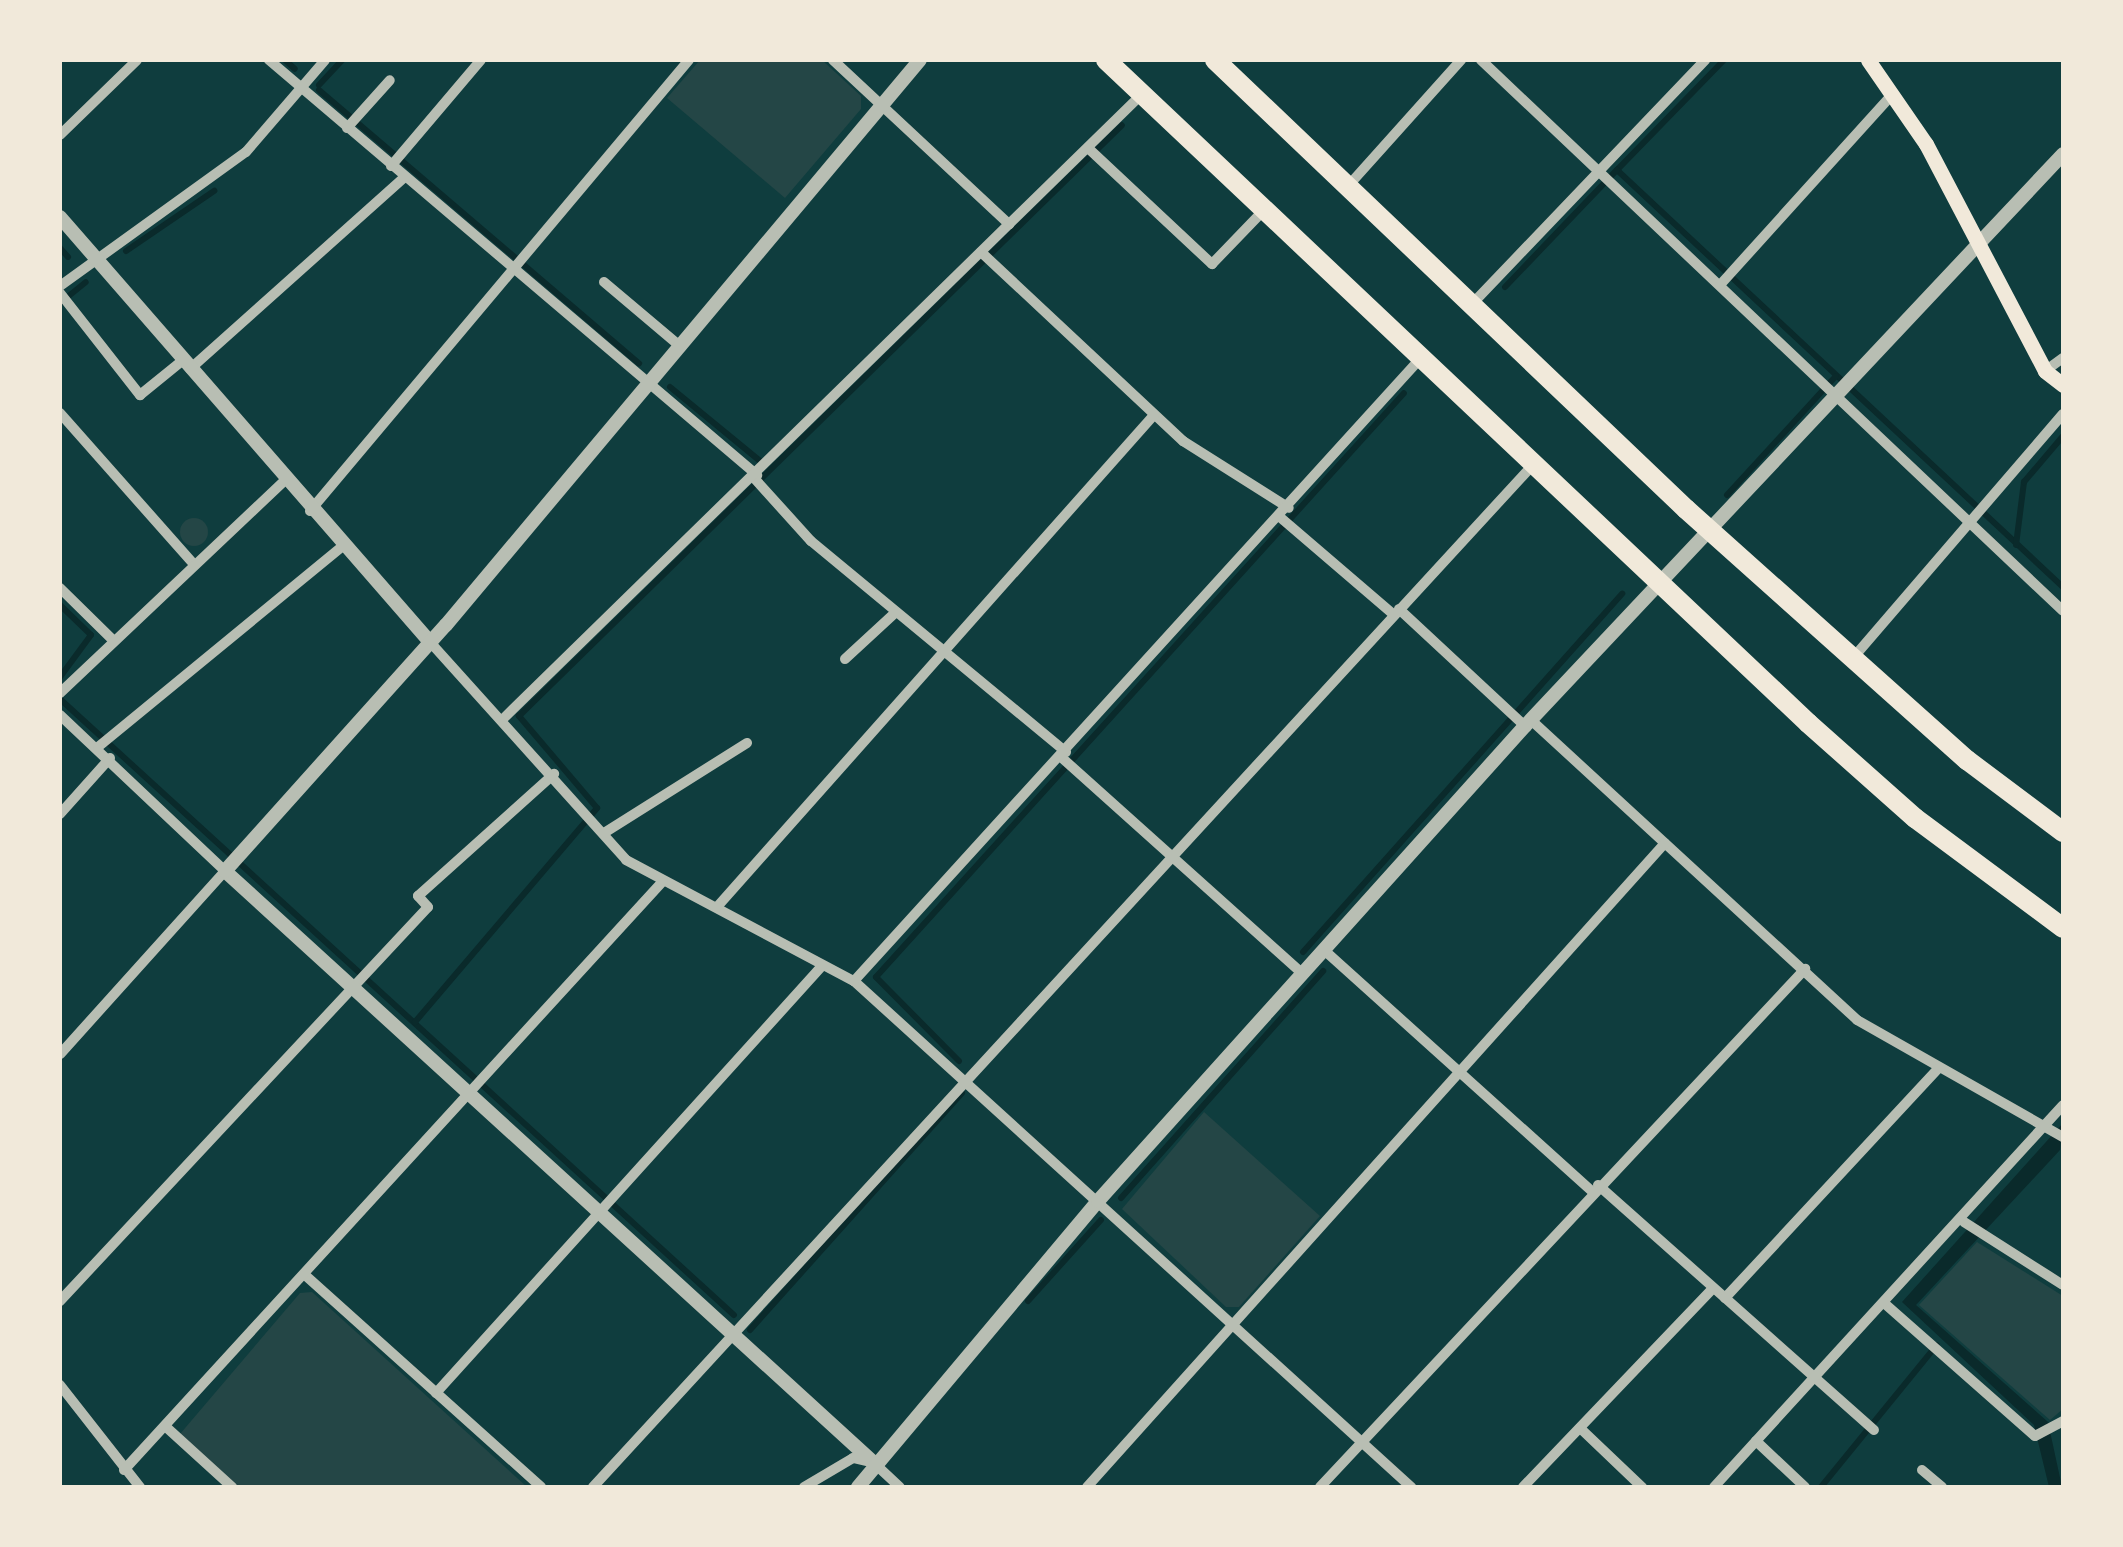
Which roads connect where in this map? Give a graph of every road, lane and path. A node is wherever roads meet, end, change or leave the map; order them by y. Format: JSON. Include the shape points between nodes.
{"nodes":[{"id":1,"x":138,"y":60,"type":"edge"},
{"id":2,"x":269,"y":60,"type":"edge"},
{"id":3,"x":325,"y":60,"type":"edge"},
{"id":4,"x":481,"y":60,"type":"edge"},
{"id":5,"x":689,"y":60,"type":"edge"},
{"id":6,"x":833,"y":60,"type":"edge"},
{"id":7,"x":920,"y":60,"type":"edge"},
{"id":8,"x":1106,"y":60,"type":"edge"},
{"id":9,"x":1215,"y":60,"type":"edge"},
{"id":10,"x":1460,"y":60,"type":"edge"},
{"id":11,"x":1482,"y":60,"type":"edge"},
{"id":12,"x":1704,"y":60,"type":"edge"},
{"id":13,"x":1872,"y":62,"type":"edge"},
{"id":14,"x":390,"y":80,"type":"dead end"},
{"id":15,"x":300,"y":87,"type":"junction"},
{"id":16,"x":1142,"y":94,"type":"junction"},
{"id":17,"x":1891,"y":96,"type":"junction"},
{"id":18,"x":881,"y":105,"type":"junction"},
{"id":19,"x":352,"y":123,"type":"junction"},
{"id":20,"x":60,"y":135,"type":"edge"},
{"id":21,"x":1092,"y":153,"type":"junction"},
{"id":22,"x":2063,"y":154,"type":"edge"},
{"id":23,"x":396,"y":160,"type":"junction"},
{"id":24,"x":1605,"y":176,"type":"junction"},
{"id":25,"x":405,"y":178,"type":"junction"},
{"id":26,"x":1348,"y":185,"type":"junction"},
{"id":27,"x":1264,"y":210,"type":"junction"},
{"id":28,"x":60,"y":216,"type":"edge"},
{"id":29,"x":1009,"y":224,"type":"junction"},
{"id":30,"x":1980,"y":244,"type":"junction"},
{"id":31,"x":985,"y":256,"type":"junction"},
{"id":32,"x":98,"y":257,"type":"junction"},
{"id":33,"x":518,"y":264,"type":"junction"},
{"id":34,"x":1726,"y":279,"type":"junction"},
{"id":35,"x":604,"y":282,"type":"dead end"},
{"id":36,"x":62,"y":294,"type":"edge"},
{"id":37,"x":1474,"y":302,"type":"junction"},
{"id":38,"x":681,"y":346,"type":"junction"},
{"id":39,"x":2063,"y":358,"type":"edge"},
{"id":40,"x":1420,"y":360,"type":"junction"},
{"id":41,"x":186,"y":364,"type":"junction"},
{"id":42,"x":2045,"y":371,"type":"junction"},
{"id":43,"x":648,"y":386,"type":"junction"},
{"id":44,"x":2063,"y":386,"type":"edge"},
{"id":45,"x":1838,"y":389,"type":"junction"},
{"id":46,"x":60,"y":414,"type":"edge"},
{"id":47,"x":2063,"y":414,"type":"edge"},
{"id":48,"x":1154,"y":415,"type":"junction"},
{"id":49,"x":1532,"y":466,"type":"junction"},
{"id":50,"x":760,"y":475,"type":"junction"},
{"id":51,"x":284,"y":481,"type":"junction"},
{"id":52,"x":1289,"y":508,"type":"junction"},
{"id":53,"x":309,"y":512,"type":"junction"},
{"id":54,"x":1980,"y":517,"type":"junction"},
{"id":55,"x":1286,"y":523,"type":"junction"},
{"id":56,"x":1712,"y":531,"type":"junction"},
{"id":57,"x":340,"y":548,"type":"junction"},
{"id":58,"x":190,"y":562,"type":"junction"},
{"id":59,"x":1659,"y":582,"type":"junction"},
{"id":60,"x":60,"y":588,"type":"edge"},
{"id":61,"x":2063,"y":611,"type":"edge"},
{"id":62,"x":896,"y":612,"type":"junction"},
{"id":63,"x":1397,"y":612,"type":"junction"},
{"id":64,"x":114,"y":640,"type":"junction"},
{"id":65,"x":430,"y":642,"type":"junction"},
{"id":66,"x":942,"y":655,"type":"junction"},
{"id":67,"x":845,"y":659,"type":"dead end"},
{"id":68,"x":1852,"y":659,"type":"junction"},
{"id":69,"x":60,"y":693,"type":"edge"},
{"id":70,"x":60,"y":714,"type":"edge"},
{"id":71,"x":505,"y":717,"type":"junction"},
{"id":72,"x":1520,"y":719,"type":"junction"},
{"id":73,"x":104,"y":741,"type":"junction"},
{"id":74,"x":747,"y":743,"type":"dead end"},
{"id":75,"x":110,"y":758,"type":"junction"},
{"id":76,"x":1066,"y":760,"type":"junction"},
{"id":77,"x":554,"y":774,"type":"junction"},
{"id":78,"x":60,"y":814,"type":"edge"},
{"id":79,"x":2063,"y":832,"type":"edge"},
{"id":80,"x":604,"y":833,"type":"junction"},
{"id":81,"x":1664,"y":843,"type":"junction"},
{"id":82,"x":1168,"y":855,"type":"junction"},
{"id":83,"x":233,"y":863,"type":"junction"},
{"id":84,"x":663,"y":881,"type":"junction"},
{"id":85,"x":717,"y":908,"type":"junction"},
{"id":86,"x":2063,"y":928,"type":"edge"},
{"id":87,"x":1324,"y":950,"type":"junction"},
{"id":88,"x":822,"y":966,"type":"junction"},
{"id":89,"x":1805,"y":969,"type":"junction"},
{"id":90,"x":1303,"y":974,"type":"junction"},
{"id":91,"x":356,"y":976,"type":"junction"},
{"id":92,"x":854,"y":981,"type":"junction"},
{"id":93,"x":60,"y":1054,"type":"edge"},
{"id":94,"x":1938,"y":1069,"type":"junction"},
{"id":95,"x":1460,"y":1074,"type":"junction"},
{"id":96,"x":962,"y":1077,"type":"junction"},
{"id":97,"x":476,"y":1086,"type":"junction"},
{"id":98,"x":2063,"y":1105,"type":"edge"},
{"id":99,"x":2055,"y":1133,"type":"edge"},
{"id":100,"x":1595,"y":1188,"type":"junction"},
{"id":101,"x":1098,"y":1200,"type":"junction"},
{"id":102,"x":608,"y":1207,"type":"junction"},
{"id":103,"x":1967,"y":1224,"type":"junction"},
{"id":104,"x":305,"y":1274,"type":"junction"},
{"id":105,"x":2063,"y":1285,"type":"edge"},
{"id":106,"x":1712,"y":1288,"type":"junction"},
{"id":107,"x":1725,"y":1298,"type":"junction"},
{"id":108,"x":60,"y":1302,"type":"edge"},
{"id":109,"x":1884,"y":1304,"type":"junction"},
{"id":110,"x":1233,"y":1324,"type":"junction"},
{"id":111,"x":730,"y":1334,"type":"junction"},
{"id":112,"x":1815,"y":1378,"type":"junction"},
{"id":113,"x":60,"y":1385,"type":"edge"},
{"id":114,"x":436,"y":1393,"type":"junction"},
{"id":115,"x":2063,"y":1422,"type":"edge"},
{"id":116,"x":165,"y":1426,"type":"junction"},
{"id":117,"x":1871,"y":1426,"type":"dead end"},
{"id":118,"x":1580,"y":1428,"type":"junction"},
{"id":119,"x":1362,"y":1440,"type":"junction"},
{"id":120,"x":1756,"y":1442,"type":"junction"},
{"id":121,"x":874,"y":1463,"type":"junction"},
{"id":122,"x":124,"y":1470,"type":"junction"},
{"id":123,"x":1922,"y":1470,"type":"dead end"},
{"id":124,"x":140,"y":1487,"type":"edge"},
{"id":125,"x":232,"y":1487,"type":"edge"},
{"id":126,"x":541,"y":1487,"type":"edge"},
{"id":127,"x":593,"y":1487,"type":"edge"},
{"id":128,"x":804,"y":1487,"type":"edge"},
{"id":129,"x":858,"y":1487,"type":"edge"},
{"id":130,"x":869,"y":1487,"type":"edge"},
{"id":131,"x":900,"y":1487,"type":"edge"},
{"id":132,"x":1087,"y":1487,"type":"edge"},
{"id":133,"x":1320,"y":1487,"type":"edge"},
{"id":134,"x":1412,"y":1487,"type":"edge"},
{"id":135,"x":1523,"y":1487,"type":"edge"},
{"id":136,"x":1642,"y":1487,"type":"edge"},
{"id":137,"x":1714,"y":1487,"type":"edge"},
{"id":138,"x":1806,"y":1487,"type":"edge"},
{"id":139,"x":1942,"y":1487,"type":"edge"}],
"edges":[{"from":1,"to":20,"type":"street"},
{"from":2,"to":15,"type":"street"},
{"from":3,"to":15,"type":"street"},
{"from":4,"to":23,"type":"street"},
{"from":5,"to":33,"type":"street"},
{"from":6,"to":18,"type":"street"},
{"from":7,"to":18,"type":"street"},
{"from":8,"to":16,"type":"highway"},
{"from":9,"to":26,"type":"highway"},
{"from":10,"to":26,"type":"street"},
{"from":11,"to":24,"type":"street"},
{"from":12,"to":24,"type":"street"},
{"from":13,"to":17,"type":"main road"},
{"from":14,"to":19,"type":"street"},
{"from":15,"to":19,"type":"street"},
{"from":15,"to":32,"type":"street","via":[[215,178]]},
{"from":16,"to":21,"type":"street"},
{"from":16,"to":27,"type":"highway"},
{"from":17,"to":30,"type":"main road"},
{"from":17,"to":34,"type":"street"},
{"from":18,"to":29,"type":"street"},
{"from":18,"to":38,"type":"street"},
{"from":19,"to":23,"type":"street"},
{"from":21,"to":27,"type":"street","via":[[1212,264]]},
{"from":21,"to":29,"type":"street"},
{"from":22,"to":30,"type":"street"},
{"from":23,"to":25,"type":"street"},
{"from":24,"to":34,"type":"street"},
{"from":24,"to":37,"type":"street"},
{"from":25,"to":33,"type":"street"},
{"from":25,"to":41,"type":"street"},
{"from":26,"to":37,"type":"highway"},
{"from":27,"to":40,"type":"highway"},
{"from":28,"to":32,"type":"street"},
{"from":29,"to":31,"type":"street"},
{"from":30,"to":42,"type":"main road"},
{"from":30,"to":45,"type":"street"},
{"from":31,"to":48,"type":"street"},
{"from":31,"to":50,"type":"street"},
{"from":32,"to":36,"type":"street"},
{"from":32,"to":41,"type":"street"},
{"from":33,"to":43,"type":"street"},
{"from":33,"to":53,"type":"street"},
{"from":34,"to":45,"type":"street"},
{"from":35,"to":38,"type":"street"},
{"from":36,"to":41,"type":"street","via":[[140,395]]},
{"from":37,"to":56,"type":"highway"},
{"from":38,"to":43,"type":"street"},
{"from":39,"to":42,"type":"street"},
{"from":40,"to":49,"type":"highway"},
{"from":40,"to":52,"type":"street"},
{"from":41,"to":51,"type":"street"},
{"from":42,"to":44,"type":"main road"},
{"from":43,"to":50,"type":"street"},
{"from":43,"to":65,"type":"street"},
{"from":45,"to":54,"type":"street"},
{"from":45,"to":56,"type":"street"},
{"from":46,"to":58,"type":"street"},
{"from":47,"to":54,"type":"street"},
{"from":48,"to":52,"type":"street"},
{"from":48,"to":66,"type":"street"},
{"from":49,"to":59,"type":"highway"},
{"from":49,"to":63,"type":"street"},
{"from":50,"to":62,"type":"street"},
{"from":50,"to":71,"type":"street"},
{"from":51,"to":53,"type":"street"},
{"from":51,"to":58,"type":"street"},
{"from":52,"to":55,"type":"street"},
{"from":53,"to":57,"type":"street"},
{"from":54,"to":61,"type":"street"},
{"from":54,"to":68,"type":"street"},
{"from":55,"to":63,"type":"street"},
{"from":55,"to":76,"type":"street"},
{"from":56,"to":59,"type":"street"},
{"from":56,"to":68,"type":"highway"},
{"from":57,"to":65,"type":"street"},
{"from":57,"to":73,"type":"street"},
{"from":58,"to":64,"type":"street"},
{"from":59,"to":72,"type":"street"},
{"from":59,"to":86,"type":"highway","via":[[1915,818]]},
{"from":60,"to":64,"type":"street"},
{"from":62,"to":66,"type":"street"},
{"from":62,"to":67,"type":"street"},
{"from":63,"to":72,"type":"street"},
{"from":63,"to":82,"type":"street"},
{"from":64,"to":69,"type":"street"},
{"from":65,"to":71,"type":"street"},
{"from":65,"to":83,"type":"street"},
{"from":66,"to":76,"type":"street"},
{"from":66,"to":85,"type":"street"},
{"from":68,"to":79,"type":"highway"},
{"from":70,"to":73,"type":"street"},
{"from":71,"to":77,"type":"street"},
{"from":72,"to":81,"type":"street"},
{"from":72,"to":87,"type":"street"},
{"from":73,"to":75,"type":"street"},
{"from":74,"to":80,"type":"street"},
{"from":75,"to":78,"type":"street"},
{"from":75,"to":83,"type":"street"},
{"from":76,"to":82,"type":"street"},
{"from":76,"to":92,"type":"street"},
{"from":77,"to":80,"type":"street"},
{"from":77,"to":91,"type":"street","via":[[418,896],[428,908]]},
{"from":80,"to":84,"type":"street","via":[[626,860]]},
{"from":81,"to":89,"type":"street"},
{"from":81,"to":95,"type":"street"},
{"from":82,"to":90,"type":"street"},
{"from":82,"to":96,"type":"street"},
{"from":83,"to":91,"type":"street"},
{"from":83,"to":93,"type":"street"},
{"from":84,"to":85,"type":"street"},
{"from":84,"to":97,"type":"street"},
{"from":85,"to":88,"type":"street"},
{"from":87,"to":90,"type":"street"},
{"from":87,"to":95,"type":"street"},
{"from":88,"to":92,"type":"street"},
{"from":88,"to":102,"type":"street"},
{"from":89,"to":94,"type":"street","via":[[1857,1020]]},
{"from":89,"to":100,"type":"street"},
{"from":90,"to":101,"type":"street"},
{"from":91,"to":97,"type":"street"},
{"from":91,"to":108,"type":"street"},
{"from":92,"to":96,"type":"street"},
{"from":94,"to":99,"type":"street"},
{"from":94,"to":107,"type":"street"},
{"from":95,"to":100,"type":"street"},
{"from":95,"to":110,"type":"street"},
{"from":96,"to":101,"type":"street"},
{"from":96,"to":111,"type":"street"},
{"from":97,"to":102,"type":"street"},
{"from":97,"to":104,"type":"street"},
{"from":98,"to":99,"type":"street"},
{"from":99,"to":103,"type":"street"},
{"from":100,"to":106,"type":"street"},
{"from":100,"to":119,"type":"street"},
{"from":101,"to":110,"type":"street"},
{"from":101,"to":121,"type":"street"},
{"from":102,"to":111,"type":"street"},
{"from":102,"to":114,"type":"street"},
{"from":103,"to":105,"type":"street"},
{"from":103,"to":109,"type":"street"},
{"from":104,"to":114,"type":"street"},
{"from":104,"to":116,"type":"street"},
{"from":106,"to":107,"type":"street"},
{"from":106,"to":118,"type":"street"},
{"from":107,"to":112,"type":"street"},
{"from":109,"to":112,"type":"street"},
{"from":109,"to":115,"type":"street","via":[[2035,1436]]},
{"from":110,"to":119,"type":"street"},
{"from":110,"to":132,"type":"street"},
{"from":111,"to":121,"type":"street"},
{"from":111,"to":127,"type":"street"},
{"from":112,"to":117,"type":"street"},
{"from":112,"to":120,"type":"street"},
{"from":113,"to":122,"type":"street"},
{"from":114,"to":126,"type":"street"},
{"from":116,"to":122,"type":"street"},
{"from":116,"to":125,"type":"street"},
{"from":118,"to":135,"type":"street"},
{"from":118,"to":136,"type":"street"},
{"from":119,"to":133,"type":"street"},
{"from":119,"to":134,"type":"street"},
{"from":120,"to":137,"type":"street"},
{"from":120,"to":138,"type":"street"},
{"from":121,"to":128,"type":"street","via":[[839,1461]]},
{"from":121,"to":129,"type":"street"},
{"from":121,"to":130,"type":"street"},
{"from":121,"to":131,"type":"street"},
{"from":122,"to":124,"type":"street"},
{"from":123,"to":139,"type":"street"}]}
